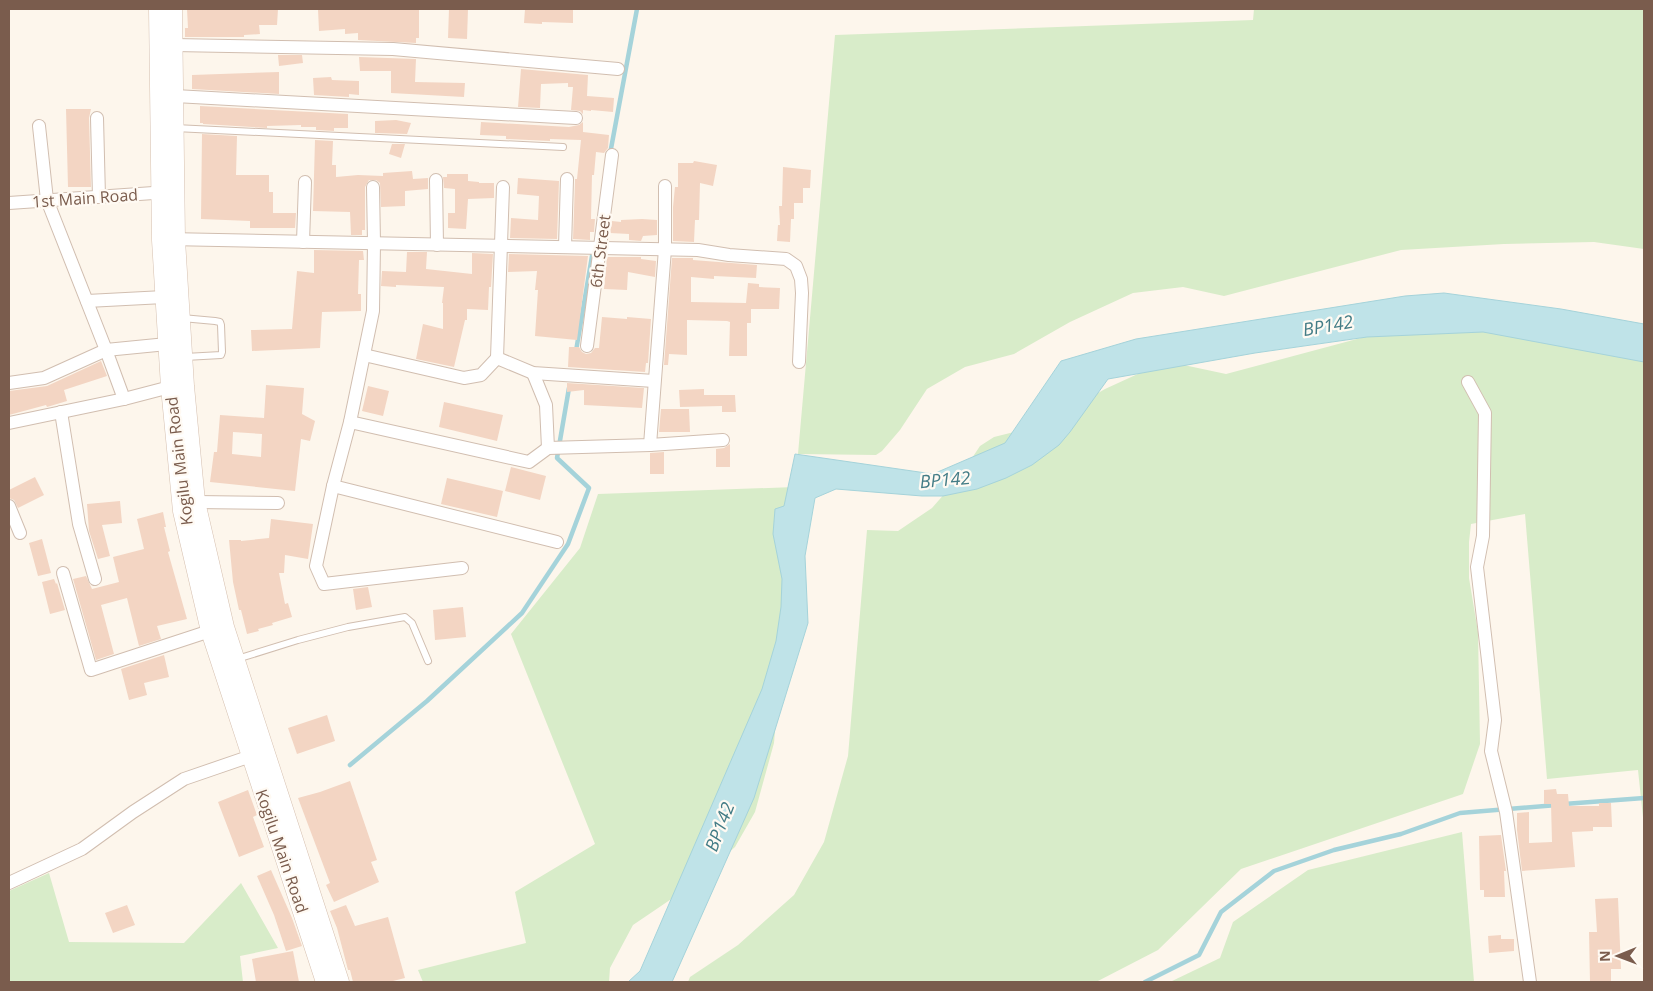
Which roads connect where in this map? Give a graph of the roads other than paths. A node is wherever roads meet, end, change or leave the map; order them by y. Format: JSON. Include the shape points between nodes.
{"nodes":[{"id":1,"x":158,"y":9,"type":"edge"},
{"id":2,"x":173,"y":9,"type":"edge"},
{"id":3,"x":174,"y":45,"type":"junction"},
{"id":4,"x":618,"y":69,"type":"dead end"},
{"id":5,"x":175,"y":96,"type":"junction"},
{"id":6,"x":97,"y":118,"type":"dead end"},
{"id":7,"x":576,"y":118,"type":"dead end"},
{"id":8,"x":39,"y":126,"type":"dead end"},
{"id":9,"x":175,"y":128,"type":"junction"},
{"id":10,"x":563,"y":147,"type":"dead end"},
{"id":11,"x":612,"y":155,"type":"dead end"},
{"id":12,"x":567,"y":179,"type":"dead end"},
{"id":13,"x":436,"y":180,"type":"dead end"},
{"id":14,"x":305,"y":182,"type":"dead end"},
{"id":15,"x":665,"y":186,"type":"dead end"},
{"id":16,"x":373,"y":187,"type":"dead end"},
{"id":17,"x":502,"y":187,"type":"dead end"},
{"id":18,"x":168,"y":192,"type":"junction"},
{"id":19,"x":100,"y":197,"type":"junction"},
{"id":20,"x":47,"y":200,"type":"junction"},
{"id":21,"x":9,"y":203,"type":"edge"},
{"id":22,"x":168,"y":239,"type":"junction"},
{"id":23,"x":303,"y":242,"type":"junction"},
{"id":24,"x":374,"y":244,"type":"junction"},
{"id":25,"x":437,"y":245,"type":"junction"},
{"id":26,"x":501,"y":246,"type":"junction"},
{"id":27,"x":565,"y":247,"type":"junction"},
{"id":28,"x":600,"y":248,"type":"junction"},
{"id":29,"x":665,"y":249,"type":"junction"},
{"id":30,"x":164,"y":297,"type":"junction"},
{"id":31,"x":86,"y":301,"type":"junction"},
{"id":32,"x":181,"y":318,"type":"junction"},
{"id":33,"x":168,"y":344,"type":"junction"},
{"id":34,"x":587,"y":346,"type":"dead end"},
{"id":35,"x":106,"y":350,"type":"junction"},
{"id":36,"x":364,"y":355,"type":"junction"},
{"id":37,"x":183,"y":357,"type":"junction"},
{"id":38,"x":497,"y":358,"type":"junction"},
{"id":39,"x":798,"y":362,"type":"dead end"},
{"id":40,"x":533,"y":373,"type":"junction"},
{"id":41,"x":654,"y":381,"type":"junction"},
{"id":42,"x":1468,"y":382,"type":"dead end"},
{"id":43,"x":9,"y":384,"type":"edge"},
{"id":44,"x":170,"y":387,"type":"junction"},
{"id":45,"x":124,"y":399,"type":"junction"},
{"id":46,"x":61,"y":412,"type":"junction"},
{"id":47,"x":9,"y":422,"type":"edge"},
{"id":48,"x":350,"y":422,"type":"junction"},
{"id":49,"x":723,"y":440,"type":"dead end"},
{"id":50,"x":650,"y":445,"type":"junction"},
{"id":51,"x":548,"y":448,"type":"junction"},
{"id":52,"x":333,"y":486,"type":"junction"},
{"id":53,"x":196,"y":502,"type":"junction"},
{"id":54,"x":278,"y":503,"type":"dead end"},
{"id":55,"x":9,"y":506,"type":"edge"},
{"id":56,"x":20,"y":533,"type":"dead end"},
{"id":57,"x":557,"y":542,"type":"dead end"},
{"id":58,"x":462,"y":568,"type":"dead end"},
{"id":59,"x":63,"y":573,"type":"dead end"},
{"id":60,"x":95,"y":579,"type":"dead end"},
{"id":61,"x":210,"y":631,"type":"junction"},
{"id":62,"x":236,"y":660,"type":"junction"},
{"id":63,"x":428,"y":661,"type":"dead end"},
{"id":64,"x":251,"y":732,"type":"junction"},
{"id":65,"x":251,"y":756,"type":"junction"},
{"id":66,"x":9,"y":883,"type":"edge"},
{"id":67,"x":325,"y":982,"type":"edge"},
{"id":68,"x":340,"y":982,"type":"edge"},
{"id":69,"x":1530,"y":982,"type":"edge"}],
"edges":[{"from":1,"to":18,"type":"main road","name":"Kogilu Main Road"},
{"from":2,"to":3,"type":"main road","name":"Kogilu Main Road"},
{"from":3,"to":4,"type":"street","via":[[393,49]]},
{"from":3,"to":5,"type":"main road","name":"Kogilu Main Road"},
{"from":5,"to":7,"type":"street"},
{"from":5,"to":9,"type":"main road","name":"Kogilu Main Road"},
{"from":6,"to":19,"type":"street"},
{"from":8,"to":20,"type":"street"},
{"from":9,"to":10,"type":"lane"},
{"from":9,"to":18,"type":"main road","name":"Kogilu Main Road"},
{"from":11,"to":28,"type":"street","name":"6th Street"},
{"from":12,"to":27,"type":"street"},
{"from":13,"to":25,"type":"street"},
{"from":14,"to":23,"type":"street"},
{"from":15,"to":29,"type":"street"},
{"from":16,"to":24,"type":"street"},
{"from":17,"to":26,"type":"street"},
{"from":18,"to":19,"type":"street","name":"1st Main Road"},
{"from":18,"to":22,"type":"main road","name":"Kogilu Main Road"},
{"from":19,"to":20,"type":"street","name":"1st Main Road"},
{"from":20,"to":21,"type":"street","name":"1st Main Road"},
{"from":20,"to":31,"type":"street"},
{"from":22,"to":23,"type":"street"},
{"from":22,"to":30,"type":"main road","name":"Kogilu Main Road"},
{"from":22,"to":32,"type":"main road","name":"Kogilu Main Road"},
{"from":23,"to":24,"type":"street"},
{"from":24,"to":25,"type":"street"},
{"from":24,"to":36,"type":"street","via":[[373,311]]},
{"from":25,"to":26,"type":"street"},
{"from":26,"to":27,"type":"street"},
{"from":26,"to":38,"type":"street"},
{"from":27,"to":28,"type":"street"},
{"from":28,"to":29,"type":"street"},
{"from":28,"to":34,"type":"street","name":"6th Street"},
{"from":29,"to":39,"type":"street","via":[[786,259],[796,266],[802,293]]},
{"from":29,"to":41,"type":"street"},
{"from":30,"to":31,"type":"street"},
{"from":30,"to":33,"type":"main road","name":"Kogilu Main Road"},
{"from":31,"to":35,"type":"street"},
{"from":32,"to":37,"type":"main road","name":"Kogilu Main Road"},
{"from":32,"to":37,"type":"lane","via":[[220,322],[222,325],[221,355]]},
{"from":33,"to":35,"type":"street"},
{"from":33,"to":44,"type":"main road","name":"Kogilu Main Road"},
{"from":35,"to":43,"type":"street","via":[[44,378]]},
{"from":35,"to":45,"type":"street"},
{"from":36,"to":38,"type":"street","via":[[464,378],[482,375]]},
{"from":36,"to":48,"type":"street"},
{"from":37,"to":53,"type":"main road","name":"Kogilu Main Road"},
{"from":38,"to":40,"type":"street"},
{"from":40,"to":41,"type":"street"},
{"from":40,"to":51,"type":"street","via":[[546,405]]},
{"from":41,"to":50,"type":"street"},
{"from":42,"to":69,"type":"street","via":[[1485,412],[1483,536],[1477,567],[1495,720],[1491,751],[1506,812]]},
{"from":44,"to":45,"type":"street"},
{"from":44,"to":61,"type":"main road","name":"Kogilu Main Road","via":[[182,511]]},
{"from":45,"to":46,"type":"street"},
{"from":46,"to":47,"type":"street"},
{"from":46,"to":60,"type":"street","via":[[80,524]]},
{"from":48,"to":51,"type":"street","via":[[529,462]]},
{"from":48,"to":52,"type":"street"},
{"from":49,"to":50,"type":"street"},
{"from":50,"to":51,"type":"street"},
{"from":52,"to":57,"type":"street"},
{"from":52,"to":58,"type":"street","via":[[316,566],[324,584]]},
{"from":53,"to":54,"type":"street"},
{"from":53,"to":62,"type":"main road","name":"Kogilu Main Road","via":[[225,627]]},
{"from":55,"to":56,"type":"street"},
{"from":59,"to":61,"type":"street","via":[[91,670]]},
{"from":61,"to":64,"type":"main road","name":"Kogilu Main Road"},
{"from":62,"to":63,"type":"lane","via":[[348,627],[405,617],[412,623]]},
{"from":62,"to":64,"type":"main road","name":"Kogilu Main Road"},
{"from":64,"to":65,"type":"main road","name":"Kogilu Main Road"},
{"from":64,"to":68,"type":"main road","name":"Kogilu Main Road"},
{"from":65,"to":66,"type":"street","via":[[184,779],[82,849]]},
{"from":65,"to":67,"type":"main road","name":"Kogilu Main Road"}]}
